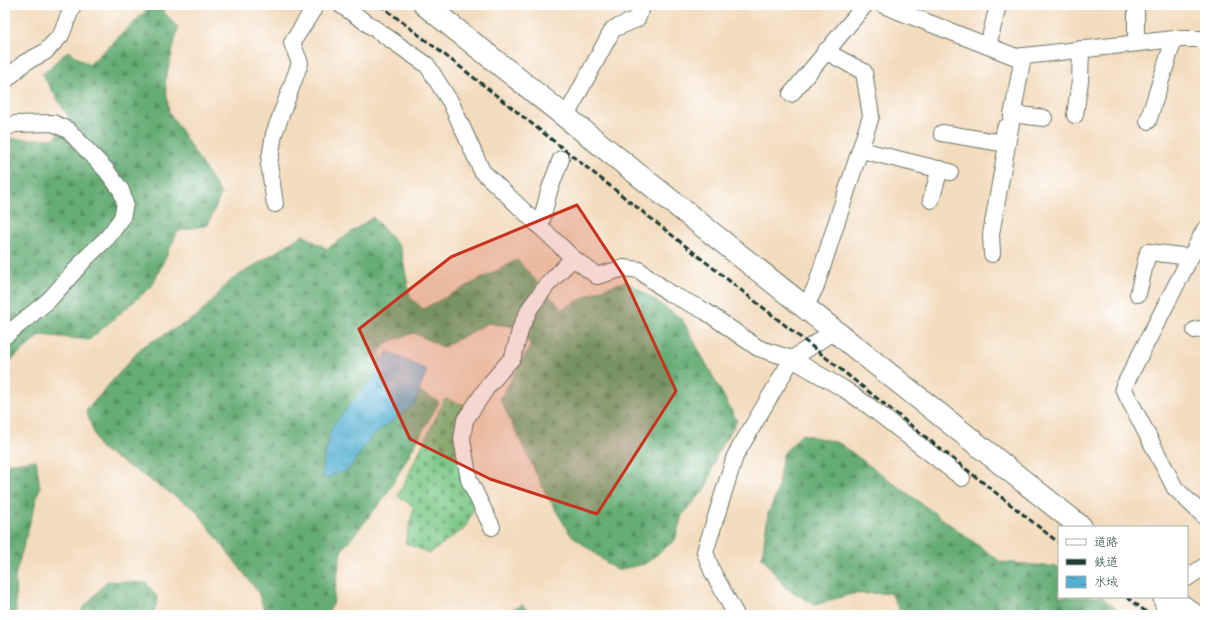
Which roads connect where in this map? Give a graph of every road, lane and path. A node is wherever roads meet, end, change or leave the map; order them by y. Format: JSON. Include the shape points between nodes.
{"nodes":[{"id":1,"x":73,"y":5,"type":"edge"},
{"id":2,"x":316,"y":5,"type":"edge"},
{"id":3,"x":341,"y":5,"type":"edge"},
{"id":4,"x":425,"y":5,"type":"edge"},
{"id":5,"x":644,"y":5,"type":"edge"},
{"id":6,"x":865,"y":5,"type":"edge"},
{"id":7,"x":883,"y":5,"type":"edge"},
{"id":8,"x":998,"y":5,"type":"edge"},
{"id":9,"x":1136,"y":5,"type":"edge"},
{"id":10,"x":917,"y":11,"type":"edge"},
{"id":11,"x":1174,"y":39,"type":"junction"},
{"id":12,"x":1205,"y":41,"type":"edge"},
{"id":13,"x":1136,"y":42,"type":"junction"},
{"id":14,"x":988,"y":46,"type":"junction"},
{"id":15,"x":1081,"y":49,"type":"junction"},
{"id":16,"x":825,"y":51,"type":"junction"},
{"id":17,"x":1023,"y":56,"type":"junction"},
{"id":18,"x":5,"y":80,"type":"edge"},
{"id":19,"x":791,"y":94,"type":"dead end"},
{"id":20,"x":1075,"y":115,"type":"dead end"},
{"id":21,"x":566,"y":116,"type":"junction"},
{"id":22,"x":1012,"y":117,"type":"junction"},
{"id":23,"x":1044,"y":118,"type":"dead end"},
{"id":24,"x":1148,"y":121,"type":"dead end"},
{"id":25,"x":5,"y":128,"type":"edge"},
{"id":26,"x":942,"y":132,"type":"dead end"},
{"id":27,"x":861,"y":150,"type":"junction"},
{"id":28,"x":561,"y":158,"type":"dead end"},
{"id":29,"x":931,"y":200,"type":"dead end"},
{"id":30,"x":275,"y":204,"type":"dead end"},
{"id":31,"x":540,"y":227,"type":"junction"},
{"id":32,"x":1205,"y":229,"type":"edge"},
{"id":33,"x":992,"y":254,"type":"dead end"},
{"id":34,"x":1190,"y":257,"type":"junction"},
{"id":35,"x":573,"y":258,"type":"junction"},
{"id":36,"x":1138,"y":294,"type":"dead end"},
{"id":37,"x":805,"y":308,"type":"junction"},
{"id":38,"x":834,"y":331,"type":"junction"},
{"id":39,"x":5,"y":336,"type":"edge"},
{"id":40,"x":792,"y":360,"type":"junction"},
{"id":41,"x":962,"y":478,"type":"dead end"},
{"id":42,"x":1205,"y":517,"type":"edge"},
{"id":43,"x":1080,"y":526,"type":"edge"},
{"id":44,"x":492,"y":528,"type":"dead end"},
{"id":45,"x":1205,"y":566,"type":"edge"},
{"id":46,"x":1188,"y":577,"type":"edge"},
{"id":47,"x":1161,"y":598,"type":"edge"},
{"id":48,"x":1171,"y":598,"type":"edge"},
{"id":49,"x":736,"y":615,"type":"edge"},
{"id":50,"x":1162,"y":615,"type":"edge"},
{"id":51,"x":1194,"y":615,"type":"edge"}],
"edges":[{"from":1,"to":18,"type":"street","via":[[61,35],[45,52],[24,63]]},
{"from":2,"to":30,"type":"street","via":[[292,42],[300,63],[274,134],[269,164]]},
{"from":3,"to":31,"type":"street","via":[[427,65],[451,103],[482,171]]},
{"from":4,"to":21,"type":"street"},
{"from":5,"to":21,"type":"street","via":[[637,19],[613,29]]},
{"from":6,"to":16,"type":"street"},
{"from":7,"to":10,"type":"street"},
{"from":8,"to":14,"type":"street"},
{"from":9,"to":13,"type":"street"},
{"from":10,"to":14,"type":"street"},
{"from":11,"to":12,"type":"street"},
{"from":11,"to":13,"type":"street"},
{"from":11,"to":24,"type":"street"},
{"from":13,"to":15,"type":"street"},
{"from":14,"to":17,"type":"street","via":[[1016,57]]},
{"from":15,"to":17,"type":"street"},
{"from":15,"to":20,"type":"street"},
{"from":16,"to":19,"type":"street"},
{"from":16,"to":27,"type":"street","via":[[864,72],[871,116]]},
{"from":17,"to":22,"type":"street"},
{"from":21,"to":37,"type":"street"},
{"from":22,"to":23,"type":"street"},
{"from":22,"to":26,"type":"street","via":[[1006,119],[1002,143]]},
{"from":22,"to":33,"type":"street","via":[[991,234]]},
{"from":25,"to":39,"type":"street","via":[[15,124],[53,123],[68,130],[106,170],[121,190],[125,203],[122,218],[108,237],[49,300]]},
{"from":27,"to":29,"type":"street","via":[[945,171]]},
{"from":27,"to":37,"type":"street","via":[[816,286]]},
{"from":28,"to":31,"type":"street"},
{"from":31,"to":35,"type":"street"},
{"from":32,"to":34,"type":"street"},
{"from":34,"to":36,"type":"street","via":[[1148,252]]},
{"from":34,"to":42,"type":"street","via":[[1123,388],[1175,488]]},
{"from":35,"to":40,"type":"street","via":[[597,276],[624,268],[639,270],[669,293],[705,311],[758,348]]},
{"from":35,"to":44,"type":"street","via":[[547,285],[530,308],[521,327],[513,357],[488,386],[465,420],[462,439],[469,480]]},
{"from":37,"to":38,"type":"street"},
{"from":38,"to":40,"type":"street"},
{"from":38,"to":43,"type":"street"},
{"from":40,"to":41,"type":"street","via":[[844,389]]},
{"from":40,"to":49,"type":"street","via":[[735,456],[705,552],[712,571]]},
{"from":45,"to":46,"type":"street"},
{"from":47,"to":50,"type":"street","via":[[1165,611]]},
{"from":48,"to":51,"type":"street"}]}
